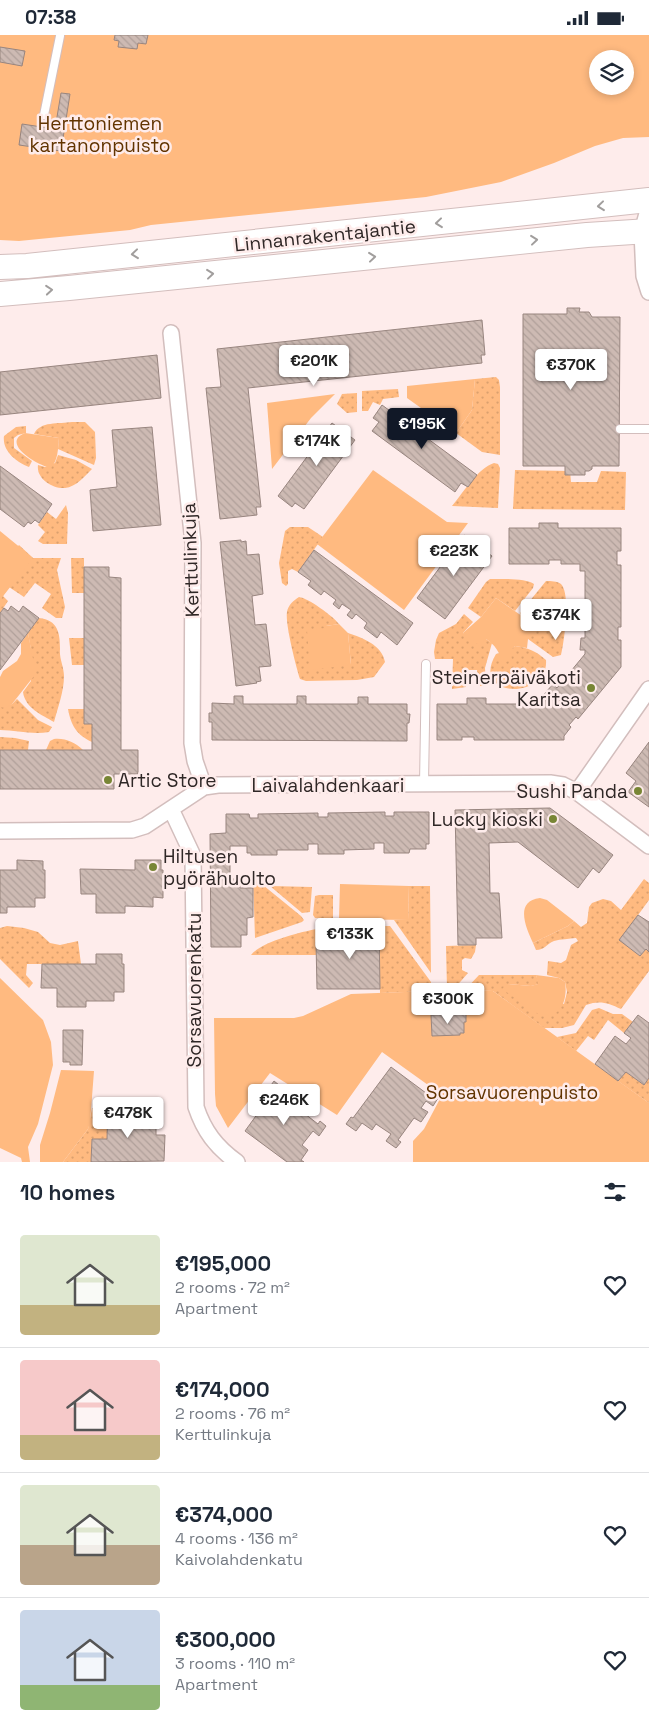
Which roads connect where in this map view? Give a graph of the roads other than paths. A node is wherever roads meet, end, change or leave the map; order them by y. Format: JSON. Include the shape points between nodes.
{"nodes":[{"id":1,"x":60,"y":36,"type":"edge"},
{"id":2,"x":44,"y":115,"type":"dead end"},
{"id":3,"x":649,"y":200,"type":"edge"},
{"id":4,"x":649,"y":206,"type":"edge"},
{"id":5,"x":646,"y":231,"type":"edge"},
{"id":6,"x":0,"y":267,"type":"edge"},
{"id":7,"x":649,"y":293,"type":"edge"},
{"id":8,"x":0,"y":294,"type":"edge"},
{"id":9,"x":171,"y":333,"type":"dead end"},
{"id":10,"x":620,"y":429,"type":"dead end"},
{"id":11,"x":649,"y":429,"type":"edge"},
{"id":12,"x":426,"y":664,"type":"dead end"},
{"id":13,"x":649,"y":689,"type":"edge"},
{"id":14,"x":424,"y":784,"type":"junction"},
{"id":15,"x":204,"y":787,"type":"junction"},
{"id":16,"x":577,"y":792,"type":"junction"},
{"id":17,"x":171,"y":809,"type":"junction"},
{"id":18,"x":0,"y":831,"type":"edge"},
{"id":19,"x":649,"y":845,"type":"edge"},
{"id":20,"x":237,"y":1162,"type":"edge"}],
"edges":[{"from":1,"to":2,"type":"lane"},
{"from":3,"to":6,"type":"main road","name":"Linnanrakentajantie","one_way":true},
{"from":4,"to":5,"type":"street"},
{"from":5,"to":7,"type":"street","via":[[644,276]]},
{"from":8,"to":5,"type":"main road","name":"Linnanrakentajantie","one_way":true},
{"from":9,"to":15,"type":"street","name":"Kerttulinkuja","via":[[193,543],[192,743]]},
{"from":10,"to":11,"type":"lane"},
{"from":12,"to":14,"type":"lane"},
{"from":13,"to":16,"type":"street"},
{"from":14,"to":15,"type":"street","name":"Laivalahdenkaari"},
{"from":14,"to":16,"type":"street","name":"Laivalahdenkaari","via":[[550,783]]},
{"from":15,"to":17,"type":"street","name":"Laivalahdenkaari"},
{"from":16,"to":19,"type":"street","name":"Laivalahdenkaari"},
{"from":17,"to":18,"type":"street","name":"Laivalahdenkaari","via":[[132,831]]},
{"from":17,"to":20,"type":"street","name":"Sorsavuorenkatu","via":[[193,857],[196,1107],[207,1133]]}]}
